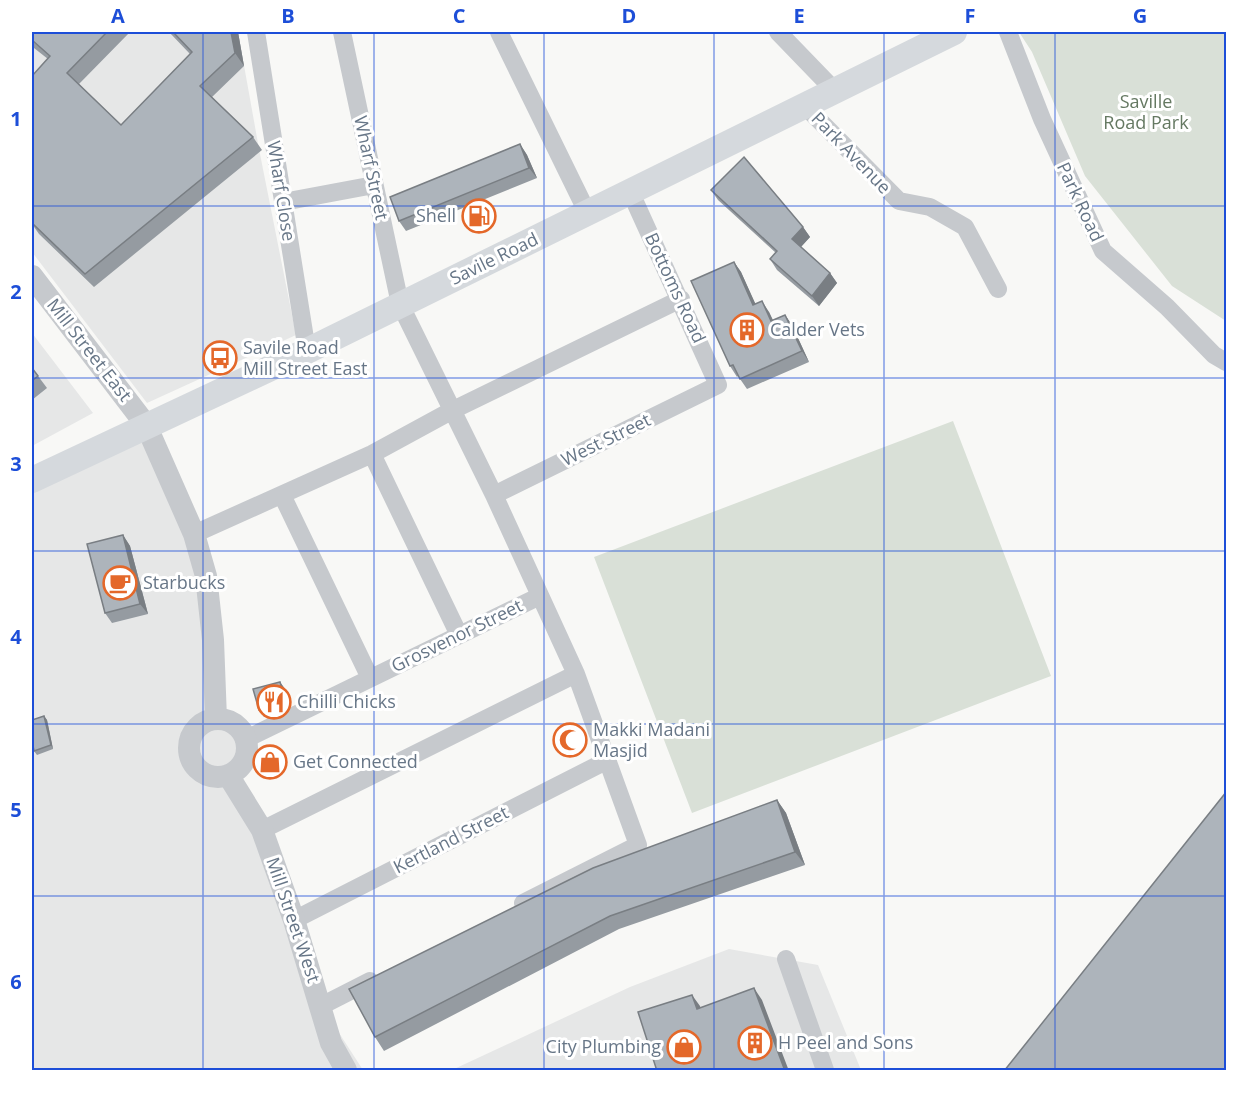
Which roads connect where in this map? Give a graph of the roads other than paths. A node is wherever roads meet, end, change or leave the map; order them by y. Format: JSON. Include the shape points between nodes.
{"nodes":[{"id":1,"x":256,"y":32,"type":"edge"},
{"id":2,"x":342,"y":32,"type":"edge"},
{"id":3,"x":499,"y":32,"type":"edge"},
{"id":4,"x":778,"y":32,"type":"edge"},
{"id":5,"x":954,"y":32,"type":"edge"},
{"id":6,"x":1008,"y":32,"type":"edge"},
{"id":7,"x":835,"y":91,"type":"junction"},
{"id":8,"x":805,"y":106,"type":"junction"},
{"id":9,"x":374,"y":185,"type":"junction"},
{"id":10,"x":630,"y":191,"type":"junction"},
{"id":11,"x":283,"y":202,"type":"junction"},
{"id":12,"x":588,"y":214,"type":"junction"},
{"id":13,"x":32,"y":276,"type":"edge"},
{"id":14,"x":998,"y":289,"type":"dead end"},
{"id":15,"x":681,"y":299,"type":"junction"},
{"id":16,"x":400,"y":304,"type":"junction"},
{"id":17,"x":307,"y":351,"type":"junction"},
{"id":18,"x":1227,"y":362,"type":"edge"},
{"id":19,"x":718,"y":385,"type":"joint"},
{"id":20,"x":451,"y":411,"type":"junction"},
{"id":21,"x":146,"y":425,"type":"junction"},
{"id":22,"x":372,"y":454,"type":"junction"},
{"id":23,"x":32,"y":480,"type":"edge"},
{"id":24,"x":282,"y":495,"type":"junction"},
{"id":25,"x":494,"y":495,"type":"junction"},
{"id":26,"x":194,"y":534,"type":"junction"},
{"id":27,"x":540,"y":596,"type":"junction"},
{"id":28,"x":459,"y":635,"type":"junction"},
{"id":29,"x":576,"y":674,"type":"junction"},
{"id":30,"x":370,"y":678,"type":"junction"},
{"id":31,"x":216,"y":719,"type":"junction"},
{"id":32,"x":246,"y":739,"type":"junction"},
{"id":33,"x":608,"y":760,"type":"junction"},
{"id":34,"x":228,"y":775,"type":"junction"},
{"id":35,"x":262,"y":830,"type":"junction"},
{"id":36,"x":511,"y":909,"type":"edge"},
{"id":37,"x":294,"y":920,"type":"junction"},
{"id":38,"x":786,"y":959,"type":"dead end"},
{"id":39,"x":384,"y":973,"type":"edge"},
{"id":40,"x":321,"y":1005,"type":"junction"},
{"id":41,"x":346,"y":1071,"type":"edge"},
{"id":42,"x":825,"y":1071,"type":"edge"}],
"edges":[{"from":1,"to":11,"type":"street","name":"Wharf Close"},
{"from":2,"to":9,"type":"street","name":"Wharf Street"},
{"from":3,"to":12,"type":"street"},
{"from":4,"to":7,"type":"street"},
{"from":5,"to":7,"type":"main road","name":"Savile Road"},
{"from":6,"to":18,"type":"street","name":"Park Road","via":[[1042,119],[1103,251]]},
{"from":7,"to":8,"type":"main road","name":"Savile Road"},
{"from":8,"to":10,"type":"main road","name":"Savile Road"},
{"from":8,"to":14,"type":"street","name":"Park Avenue","via":[[899,201],[930,207],[965,227]]},
{"from":9,"to":11,"type":"street"},
{"from":9,"to":16,"type":"street","name":"Wharf Street"},
{"from":10,"to":12,"type":"main road","name":"Savile Road"},
{"from":10,"to":15,"type":"street","name":"Bottoms Road"},
{"from":11,"to":17,"type":"street","name":"Wharf Close"},
{"from":12,"to":16,"type":"main road","name":"Savile Road"},
{"from":13,"to":21,"type":"street","name":"Mill Street East"},
{"from":15,"to":19,"type":"street","name":"Bottoms Road"},
{"from":15,"to":20,"type":"street"},
{"from":16,"to":17,"type":"main road","name":"Savile Road"},
{"from":16,"to":20,"type":"street","name":"Grosvenor Street"},
{"from":17,"to":21,"type":"main road","name":"Savile Road"},
{"from":19,"to":25,"type":"street","name":"West Street"},
{"from":20,"to":22,"type":"street"},
{"from":20,"to":25,"type":"street","name":"Grosvenor Street"},
{"from":21,"to":23,"type":"main road","name":"Savile Road"},
{"from":21,"to":26,"type":"street"},
{"from":22,"to":24,"type":"street"},
{"from":22,"to":28,"type":"street"},
{"from":24,"to":26,"type":"street"},
{"from":24,"to":30,"type":"street"},
{"from":25,"to":27,"type":"street","name":"Grosvenor Street"},
{"from":26,"to":31,"type":"street","via":[[206,576]]},
{"from":27,"to":28,"type":"street","name":"Grosvenor Street"},
{"from":27,"to":29,"type":"street"},
{"from":28,"to":30,"type":"street","name":"Grosvenor Street"},
{"from":29,"to":33,"type":"street"},
{"from":29,"to":35,"type":"street"},
{"from":30,"to":32,"type":"street","name":"Grosvenor Street"},
{"from":31,"to":32,"type":"street","via":[[237,726]]},
{"from":31,"to":34,"type":"street","via":[[194,731],[190,756],[201,771],[219,777]]},
{"from":32,"to":34,"type":"street","via":[[245,758]]},
{"from":33,"to":36,"type":"street","via":[[638,845]]},
{"from":33,"to":37,"type":"street","name":"Kertland Street"},
{"from":34,"to":35,"type":"street","name":"Mill Street West"},
{"from":35,"to":37,"type":"street","name":"Mill Street West"},
{"from":37,"to":40,"type":"street","name":"Mill Street West"},
{"from":38,"to":42,"type":"street"},
{"from":39,"to":40,"type":"street"},
{"from":40,"to":41,"type":"street","name":"Mill Street West","via":[[331,1043]]}]}
